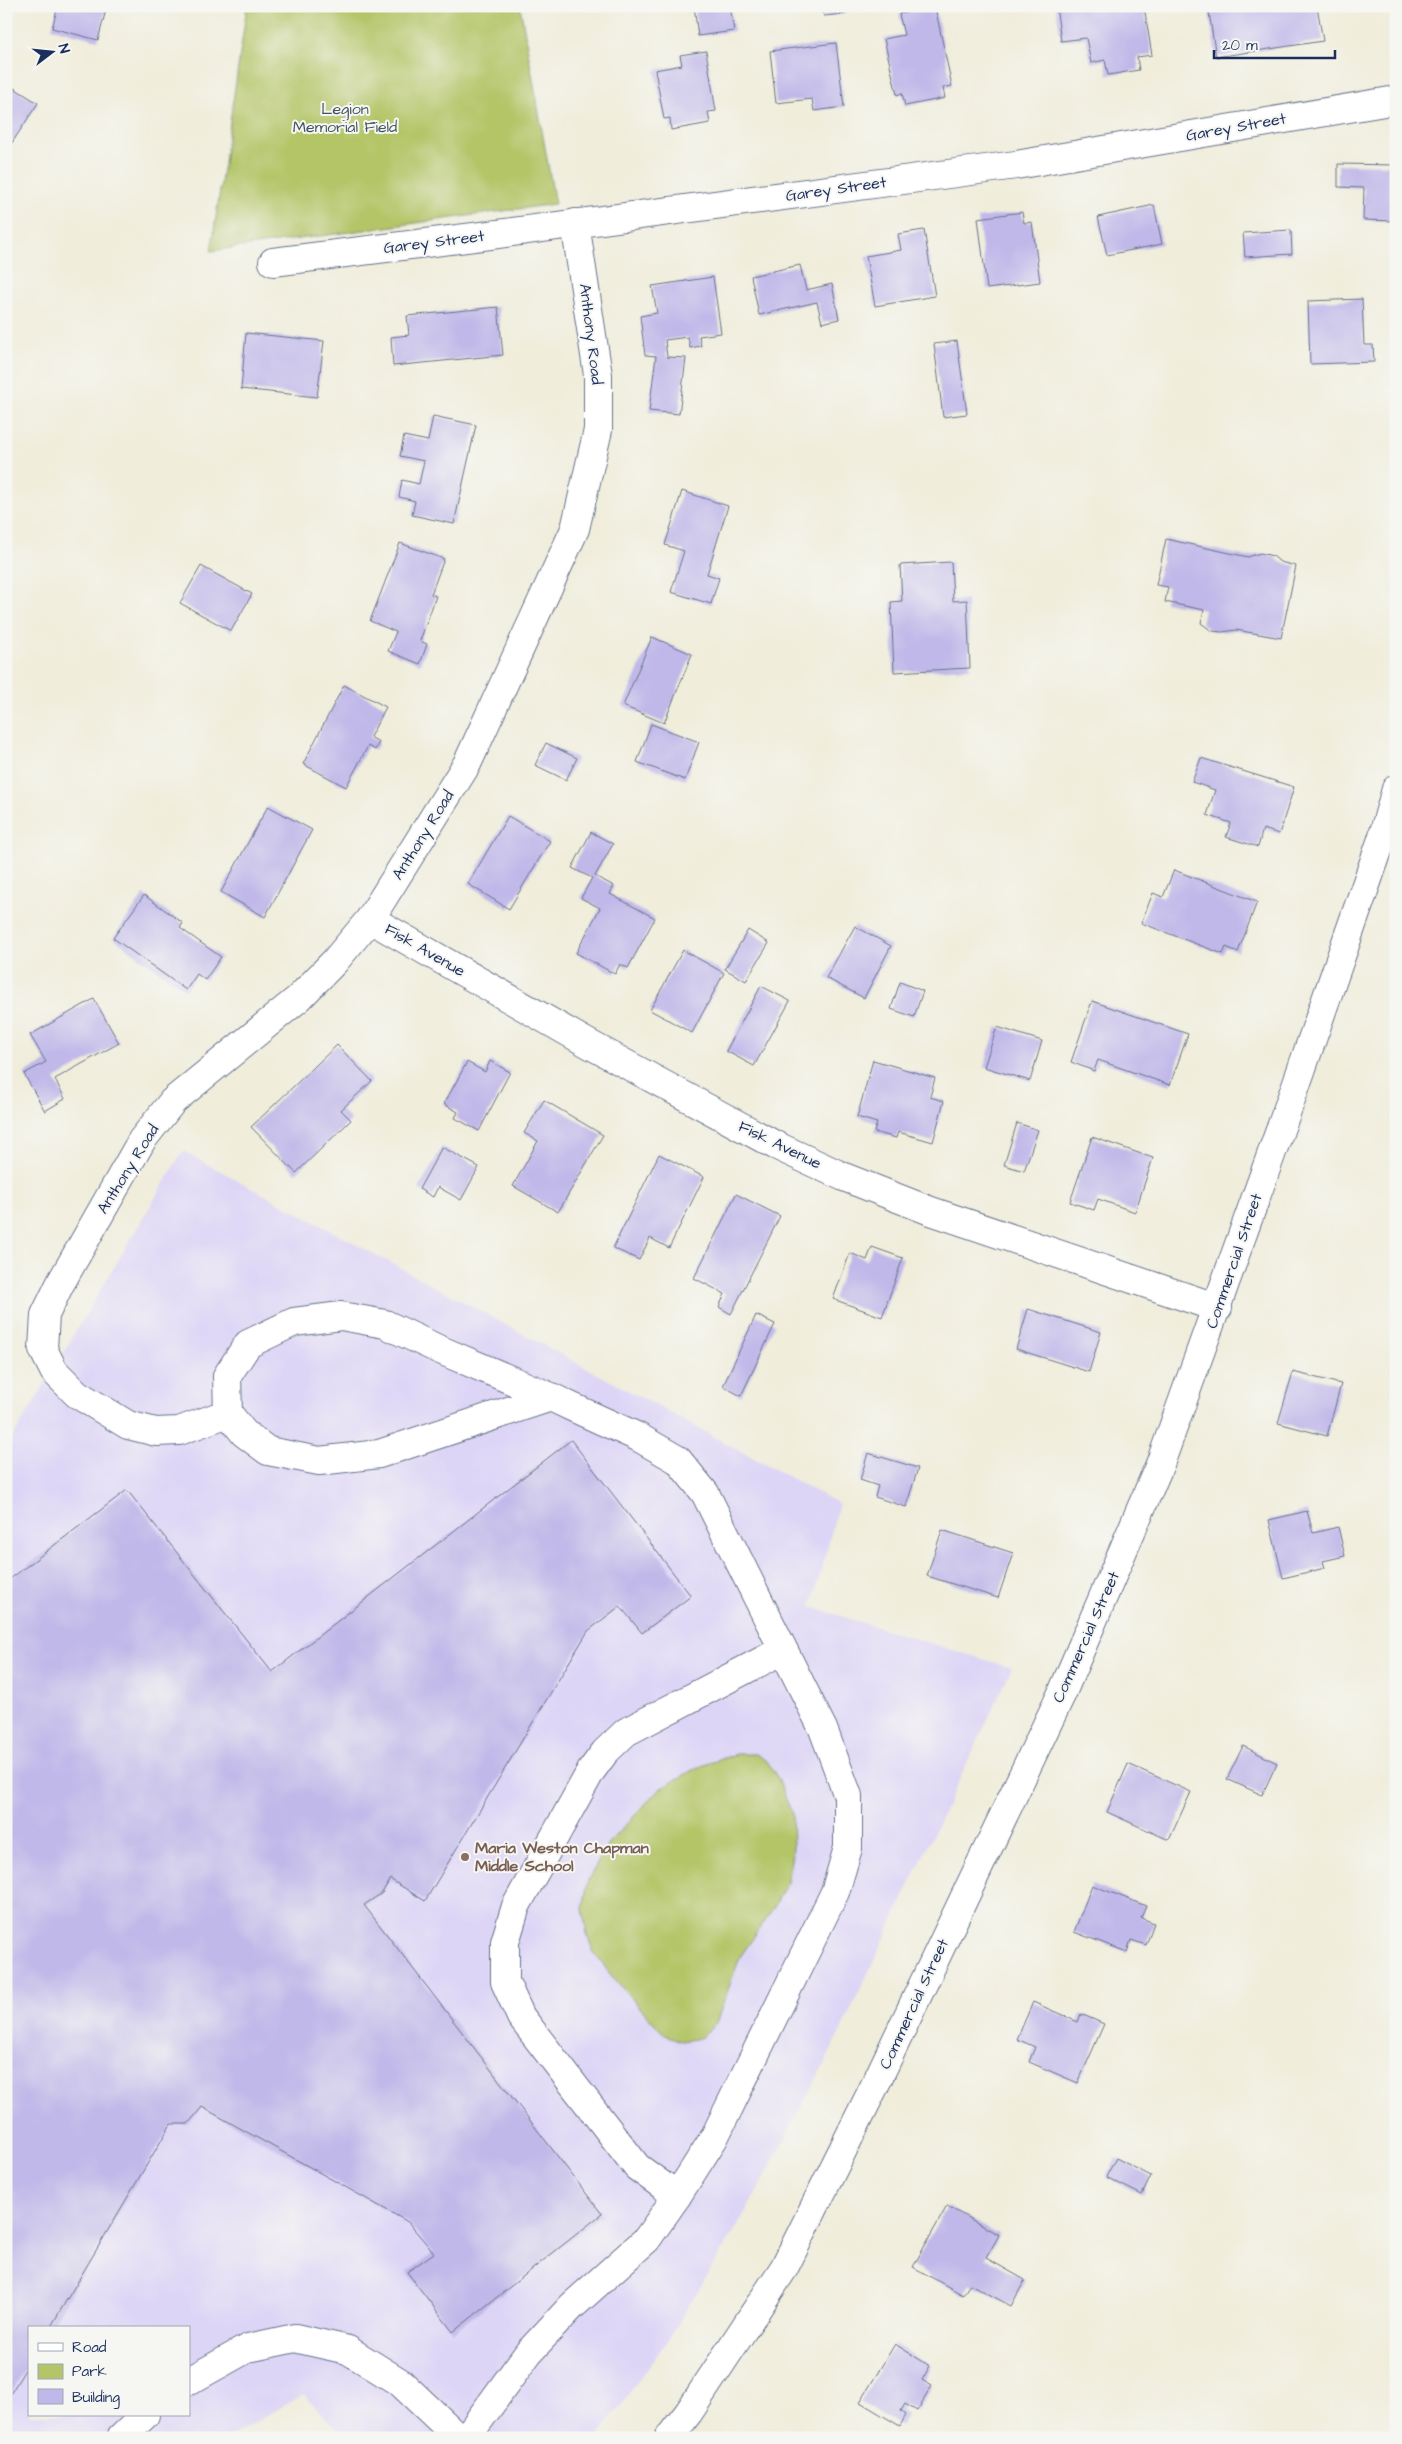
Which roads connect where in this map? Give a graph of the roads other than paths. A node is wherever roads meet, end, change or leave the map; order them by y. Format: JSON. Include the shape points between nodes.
{"nodes":[{"id":1,"x":1396,"y":100,"type":"edge"},
{"id":2,"x":575,"y":224,"type":"junction"},
{"id":3,"x":273,"y":262,"type":"dead end"},
{"id":4,"x":1396,"y":789,"type":"edge"},
{"id":5,"x":370,"y":919,"type":"junction"},
{"id":6,"x":1218,"y":1308,"type":"junction"},
{"id":7,"x":551,"y":1397,"type":"junction"},
{"id":8,"x":228,"y":1413,"type":"junction"},
{"id":9,"x":783,"y":1650,"type":"junction"},
{"id":10,"x":677,"y":2196,"type":"junction"},
{"id":11,"x":190,"y":2380,"type":"edge"},
{"id":12,"x":143,"y":2416,"type":"edge"},
{"id":13,"x":121,"y":2438,"type":"edge"},
{"id":14,"x":459,"y":2438,"type":"edge"},
{"id":15,"x":466,"y":2438,"type":"edge"},
{"id":16,"x":669,"y":2438,"type":"edge"}],
"edges":[{"from":1,"to":2,"type":"street","name":"Garey Street","via":[[1016,164]]},
{"from":2,"to":3,"type":"street","name":"Garey Street"},
{"from":2,"to":5,"type":"street","name":"Anthony Road","via":[[598,375],[598,430],[575,529],[467,764]]},
{"from":4,"to":6,"type":"street","name":"Commercial Street","via":[[1382,839]]},
{"from":5,"to":6,"type":"street","name":"Fisk Avenue","via":[[588,1044],[775,1145],[844,1177],[928,1210]]},
{"from":5,"to":8,"type":"street","name":"Anthony Road","via":[[335,962],[299,998],[173,1102],[142,1140],[45,1315],[43,1349],[54,1371],[78,1394],[128,1424],[156,1432],[179,1431]]},
{"from":6,"to":16,"type":"street","name":"Commercial Street","via":[[1160,1464],[1062,1693],[878,2080],[784,2268]]},
{"from":7,"to":8,"type":"street","via":[[379,1454],[319,1461],[268,1452],[244,1433]]},
{"from":7,"to":8,"type":"street","via":[[385,1324],[341,1316],[294,1322],[248,1344],[227,1376]]},
{"from":7,"to":9,"type":"street","via":[[638,1437],[678,1460],[705,1493]]},
{"from":9,"to":10,"type":"street","via":[[823,1729],[848,1796],[848,1848],[827,1910],[714,2138]]},
{"from":9,"to":10,"type":"street","via":[[626,1732],[605,1752],[590,1772],[516,1906],[505,1942],[505,1982],[521,2017],[637,2167]]},
{"from":10,"to":15,"type":"street","via":[[647,2239],[572,2306],[529,2352]]},
{"from":11,"to":14,"type":"street","via":[[248,2348],[295,2338],[348,2350],[401,2383]]},
{"from":12,"to":13,"type":"street"}]}
